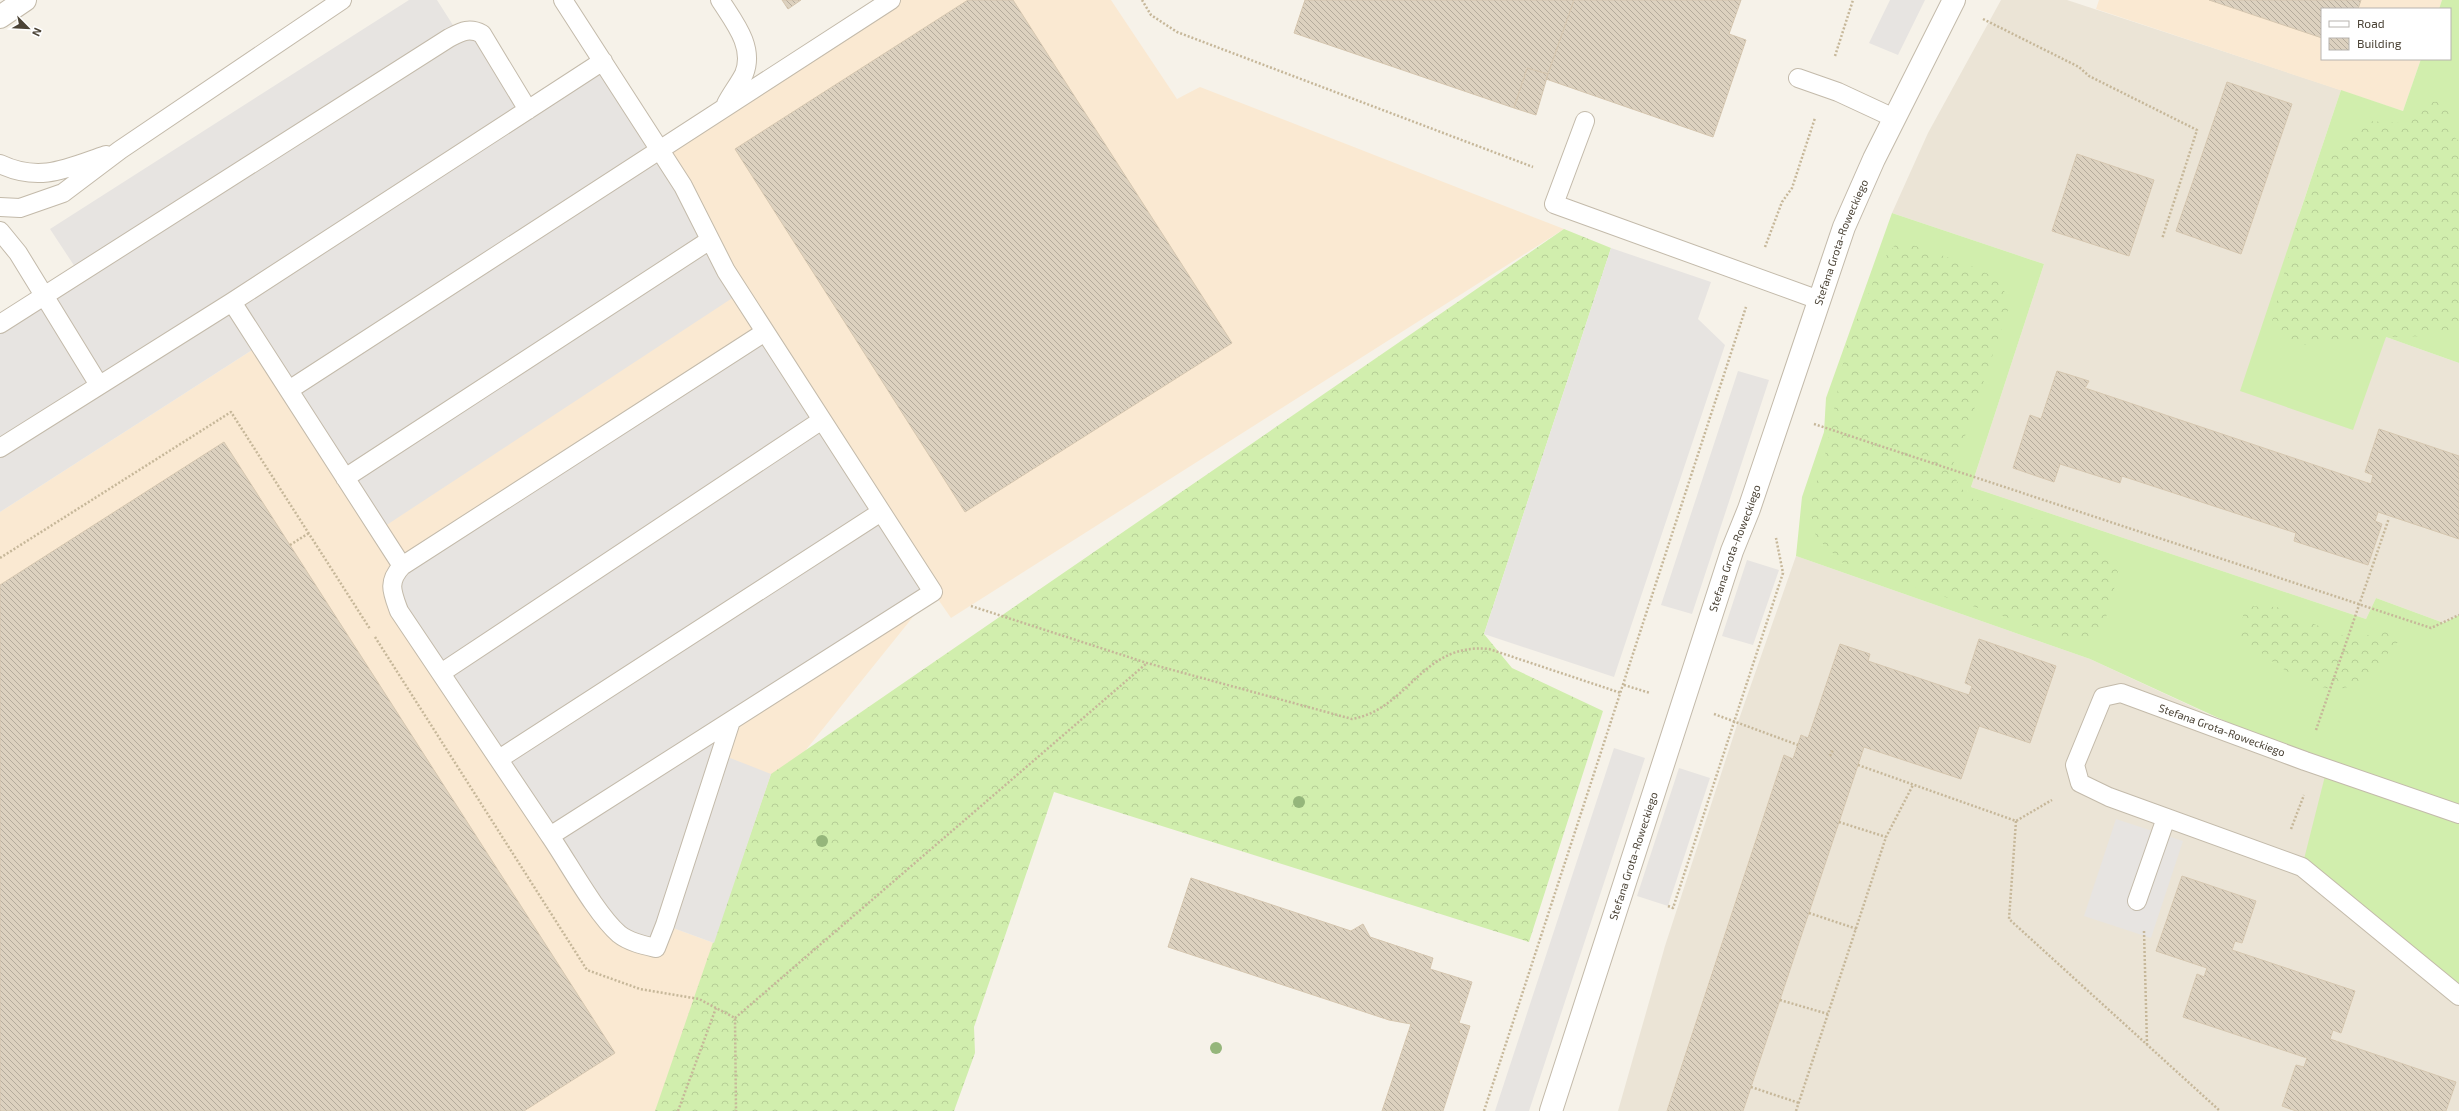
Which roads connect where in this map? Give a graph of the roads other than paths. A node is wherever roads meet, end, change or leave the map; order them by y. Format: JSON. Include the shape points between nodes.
{"nodes":[{"id":1,"x":26,"y":0,"type":"edge"},
{"id":2,"x":342,"y":0,"type":"edge"},
{"id":3,"x":563,"y":0,"type":"edge"},
{"id":4,"x":720,"y":0,"type":"edge"},
{"id":5,"x":891,"y":0,"type":"edge"},
{"id":6,"x":1954,"y":0,"type":"edge"},
{"id":7,"x":0,"y":17,"type":"edge"},
{"id":8,"x":603,"y":61,"type":"junction"},
{"id":9,"x":1798,"y":78,"type":"dead end"},
{"id":10,"x":723,"y":108,"type":"junction"},
{"id":11,"x":528,"y":110,"type":"junction"},
{"id":12,"x":1894,"y":118,"type":"junction"},
{"id":13,"x":1585,"y":121,"type":"dead end"},
{"id":14,"x":120,"y":150,"type":"junction"},
{"id":15,"x":660,"y":150,"type":"junction"},
{"id":16,"x":0,"y":164,"type":"edge"},
{"id":17,"x":0,"y":207,"type":"edge"},
{"id":18,"x":0,"y":231,"type":"edge"},
{"id":19,"x":710,"y":240,"type":"junction"},
{"id":20,"x":45,"y":294,"type":"junction"},
{"id":21,"x":1819,"y":300,"type":"junction"},
{"id":22,"x":232,"y":302,"type":"junction"},
{"id":23,"x":0,"y":324,"type":"edge"},
{"id":24,"x":765,"y":332,"type":"junction"},
{"id":25,"x":99,"y":385,"type":"junction"},
{"id":26,"x":289,"y":390,"type":"junction"},
{"id":27,"x":822,"y":420,"type":"junction"},
{"id":28,"x":0,"y":448,"type":"edge"},
{"id":29,"x":346,"y":478,"type":"junction"},
{"id":30,"x":881,"y":512,"type":"junction"},
{"id":31,"x":402,"y":566,"type":"junction"},
{"id":32,"x":441,"y":673,"type":"junction"},
{"id":33,"x":731,"y":721,"type":"junction"},
{"id":34,"x":499,"y":760,"type":"junction"},
{"id":35,"x":2459,"y":814,"type":"edge"},
{"id":36,"x":2166,"y":818,"type":"junction"},
{"id":37,"x":550,"y":836,"type":"junction"},
{"id":38,"x":2137,"y":901,"type":"road end"},
{"id":39,"x":2459,"y":996,"type":"edge"},
{"id":40,"x":1550,"y":1111,"type":"edge"}],
"edges":[{"from":1,"to":7,"type":"street"},
{"from":2,"to":14,"type":"lane"},
{"from":3,"to":8,"type":"lane"},
{"from":4,"to":10,"type":"lane","via":[[740,32],[748,52],[744,74]]},
{"from":5,"to":10,"type":"lane"},
{"from":6,"to":12,"type":"street","name":"Stefana Grota-Roweckiego"},
{"from":8,"to":11,"type":"lane"},
{"from":8,"to":15,"type":"lane"},
{"from":9,"to":12,"type":"lane"},
{"from":10,"to":15,"type":"lane"},
{"from":11,"to":20,"type":"lane","via":[[482,34],[473,29],[464,30]]},
{"from":11,"to":22,"type":"lane"},
{"from":12,"to":21,"type":"street","name":"Stefana Grota-Roweckiego","via":[[1844,227]]},
{"from":13,"to":21,"type":"lane","via":[[1554,204]]},
{"from":14,"to":16,"type":"lane","via":[[56,172],[34,174],[12,170]]},
{"from":14,"to":17,"type":"lane","via":[[63,194],[20,208]]},
{"from":15,"to":19,"type":"lane","via":[[683,186]]},
{"from":15,"to":26,"type":"lane"},
{"from":18,"to":20,"type":"lane"},
{"from":19,"to":24,"type":"lane","via":[[726,271]]},
{"from":19,"to":29,"type":"lane"},
{"from":20,"to":23,"type":"lane"},
{"from":20,"to":25,"type":"lane"},
{"from":21,"to":40,"type":"street","name":"Stefana Grota-Roweckiego","via":[[1749,509],[1732,551]]},
{"from":22,"to":25,"type":"lane"},
{"from":22,"to":26,"type":"lane"},
{"from":24,"to":27,"type":"lane"},
{"from":24,"to":31,"type":"lane"},
{"from":25,"to":28,"type":"lane"},
{"from":26,"to":29,"type":"lane"},
{"from":27,"to":30,"type":"lane"},
{"from":27,"to":32,"type":"lane"},
{"from":29,"to":31,"type":"lane"},
{"from":30,"to":33,"type":"lane","via":[[933,592]]},
{"from":30,"to":34,"type":"lane"},
{"from":31,"to":32,"type":"lane","via":[[394,575],[392,590],[399,611]]},
{"from":32,"to":34,"type":"lane"},
{"from":33,"to":37,"type":"lane"},
{"from":33,"to":37,"type":"lane","via":[[656,948],[632,942],[619,934]]},
{"from":34,"to":37,"type":"lane"},
{"from":35,"to":36,"type":"lane","name":"Stefana Grota-Roweckiego","via":[[2310,763],[2121,692],[2103,697],[2076,764],[2080,783],[2109,797]]},
{"from":36,"to":38,"type":"lane"},
{"from":36,"to":39,"type":"lane","via":[[2302,867]]}]}
